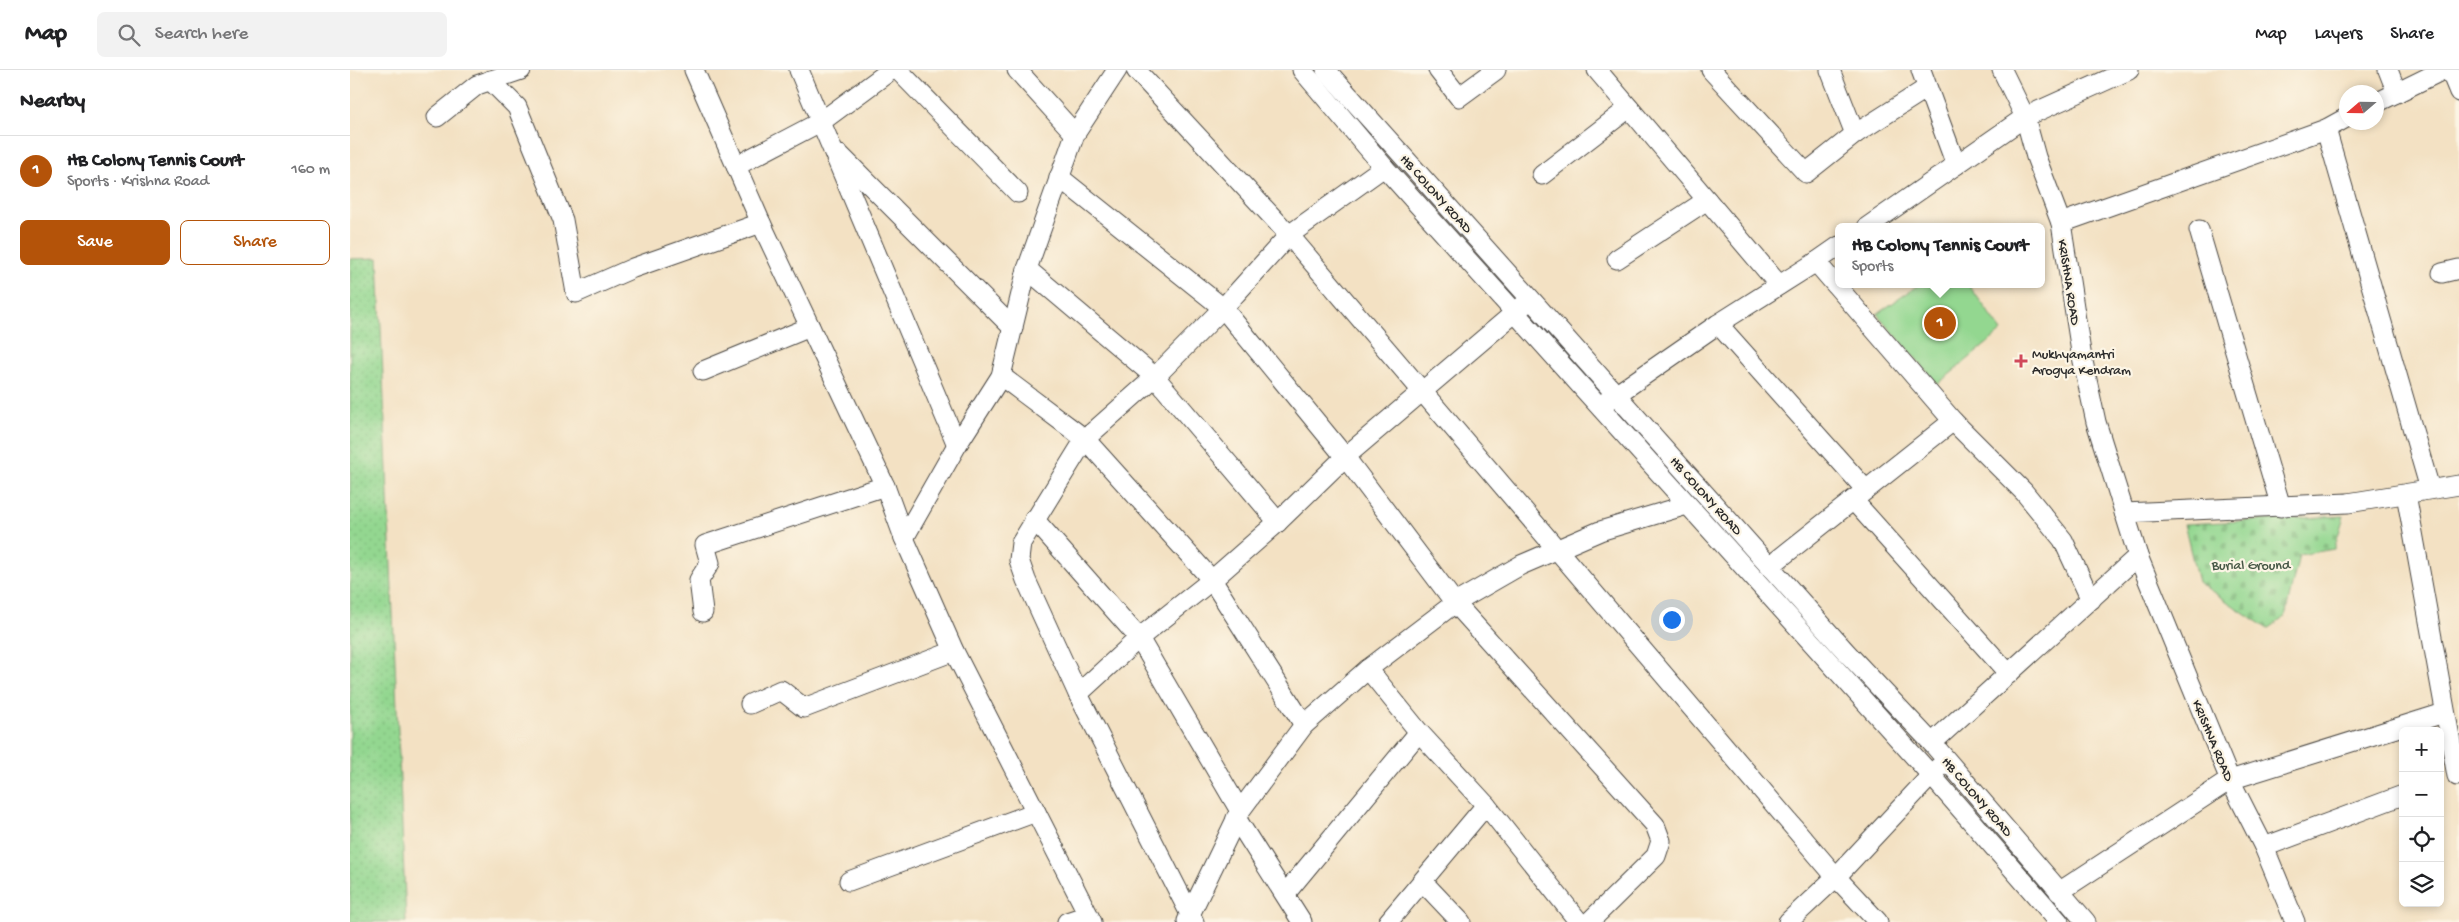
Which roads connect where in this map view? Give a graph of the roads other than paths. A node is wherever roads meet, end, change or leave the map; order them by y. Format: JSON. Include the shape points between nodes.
{"nodes":[{"id":1,"x":521,"y":70,"type":"edge"},
{"id":2,"x":694,"y":70,"type":"edge"},
{"id":3,"x":799,"y":70,"type":"edge"},
{"id":4,"x":890,"y":70,"type":"edge"},
{"id":5,"x":898,"y":70,"type":"edge"},
{"id":6,"x":1017,"y":70,"type":"edge"},
{"id":7,"x":1117,"y":70,"type":"edge"},
{"id":8,"x":1136,"y":70,"type":"edge"},
{"id":9,"x":1302,"y":70,"type":"edge"},
{"id":10,"x":1326,"y":70,"type":"edge"},
{"id":11,"x":1438,"y":70,"type":"edge"},
{"id":12,"x":1496,"y":70,"type":"edge"},
{"id":13,"x":1597,"y":70,"type":"edge"},
{"id":14,"x":1711,"y":70,"type":"edge"},
{"id":15,"x":1830,"y":70,"type":"edge"},
{"id":16,"x":2002,"y":70,"type":"edge"},
{"id":17,"x":2129,"y":70,"type":"edge"},
{"id":18,"x":2388,"y":70,"type":"edge"},
{"id":19,"x":2443,"y":70,"type":"edge"},
{"id":20,"x":2450,"y":70,"type":"edge"},
{"id":21,"x":1924,"y":79,"type":"edge"},
{"id":22,"x":490,"y":80,"type":"junction"},
{"id":23,"x":2459,"y":92,"type":"edge"},
{"id":24,"x":2397,"y":93,"type":"junction"},
{"id":25,"x":2384,"y":99,"type":"edge"},
{"id":26,"x":1629,"y":108,"type":"junction"},
{"id":27,"x":437,"y":117,"type":"dead end"},
{"id":28,"x":2025,"y":117,"type":"junction"},
{"id":29,"x":822,"y":121,"type":"junction"},
{"id":30,"x":2339,"y":122,"type":"edge"},
{"id":31,"x":2326,"y":129,"type":"junction"},
{"id":32,"x":1075,"y":134,"type":"junction"},
{"id":33,"x":1856,"y":134,"type":"junction"},
{"id":34,"x":833,"y":148,"type":"junction"},
{"id":35,"x":736,"y":166,"type":"junction"},
{"id":36,"x":1956,"y":166,"type":"junction"},
{"id":37,"x":1384,"y":167,"type":"junction"},
{"id":38,"x":1542,"y":174,"type":"dead end"},
{"id":39,"x":1059,"y":177,"type":"junction"},
{"id":40,"x":1018,"y":193,"type":"dead end"},
{"id":41,"x":1707,"y":200,"type":"junction"},
{"id":42,"x":760,"y":223,"type":"junction"},
{"id":43,"x":1873,"y":223,"type":"edge"},
{"id":44,"x":2060,"y":223,"type":"junction"},
{"id":45,"x":2199,"y":230,"type":"dead end"},
{"id":46,"x":1289,"y":235,"type":"junction"},
{"id":47,"x":1835,"y":249,"type":"edge"},
{"id":48,"x":1617,"y":259,"type":"dead end"},
{"id":49,"x":1816,"y":262,"type":"junction"},
{"id":50,"x":1027,"y":269,"type":"junction"},
{"id":51,"x":1835,"y":284,"type":"edge"},
{"id":52,"x":1779,"y":285,"type":"junction"},
{"id":53,"x":1838,"y":288,"type":"edge"},
{"id":54,"x":1531,"y":299,"type":"junction"},
{"id":55,"x":1223,"y":308,"type":"junction"},
{"id":56,"x":1516,"y":313,"type":"junction"},
{"id":57,"x":1718,"y":324,"type":"junction"},
{"id":58,"x":810,"y":327,"type":"junction"},
{"id":59,"x":1013,"y":328,"type":"junction"},
{"id":60,"x":702,"y":371,"type":"dead end"},
{"id":61,"x":1001,"y":376,"type":"junction"},
{"id":62,"x":1155,"y":377,"type":"junction"},
{"id":63,"x":1424,"y":390,"type":"junction"},
{"id":64,"x":1616,"y":394,"type":"junction"},
{"id":65,"x":1600,"y":407,"type":"junction"},
{"id":66,"x":1952,"y":421,"type":"junction"},
{"id":67,"x":1086,"y":439,"type":"junction"},
{"id":68,"x":957,"y":445,"type":"junction"},
{"id":69,"x":1345,"y":458,"type":"junction"},
{"id":70,"x":2459,"y":485,"type":"edge"},
{"id":71,"x":886,"y":486,"type":"junction"},
{"id":72,"x":2430,"y":489,"type":"junction"},
{"id":73,"x":2406,"y":494,"type":"junction"},
{"id":74,"x":1860,"y":495,"type":"junction"},
{"id":75,"x":1687,"y":505,"type":"junction"},
{"id":76,"x":2281,"y":507,"type":"junction"},
{"id":77,"x":2124,"y":513,"type":"junction"},
{"id":78,"x":1034,"y":519,"type":"junction"},
{"id":79,"x":1278,"y":522,"type":"junction"},
{"id":80,"x":904,"y":538,"type":"junction"},
{"id":81,"x":1558,"y":549,"type":"junction"},
{"id":82,"x":2138,"y":556,"type":"junction"},
{"id":83,"x":1770,"y":566,"type":"junction"},
{"id":84,"x":1212,"y":580,"type":"junction"},
{"id":85,"x":2091,"y":600,"type":"junction"},
{"id":86,"x":1455,"y":603,"type":"junction"},
{"id":87,"x":702,"y":612,"type":"dead end"},
{"id":88,"x":1139,"y":638,"type":"junction"},
{"id":89,"x":954,"y":651,"type":"junction"},
{"id":90,"x":1368,"y":669,"type":"junction"},
{"id":91,"x":2009,"y":674,"type":"junction"},
{"id":92,"x":1078,"y":694,"type":"junction"},
{"id":93,"x":750,"y":704,"type":"dead end"},
{"id":94,"x":2444,"y":712,"type":"junction"},
{"id":95,"x":1304,"y":725,"type":"junction"},
{"id":96,"x":1419,"y":732,"type":"junction"},
{"id":97,"x":1932,"y":743,"type":"junction"},
{"id":98,"x":1946,"y":760,"type":"junction"},
{"id":99,"x":1931,"y":775,"type":"junction"},
{"id":100,"x":2452,"y":778,"type":"edge"},
{"id":101,"x":2230,"y":780,"type":"junction"},
{"id":102,"x":2399,"y":797,"type":"edge"},
{"id":103,"x":1486,"y":805,"type":"junction"},
{"id":104,"x":1036,"y":812,"type":"junction"},
{"id":105,"x":1238,"y":815,"type":"junction"},
{"id":106,"x":2264,"y":847,"type":"junction"},
{"id":107,"x":1836,"y":877,"type":"junction"},
{"id":108,"x":850,"y":881,"type":"dead end"},
{"id":109,"x":1423,"y":882,"type":"junction"},
{"id":110,"x":2060,"y":892,"type":"junction"},
{"id":111,"x":1286,"y":893,"type":"junction"},
{"id":112,"x":1090,"y":919,"type":"edge"},
{"id":113,"x":1190,"y":919,"type":"edge"},
{"id":114,"x":1067,"y":922,"type":"edge"},
{"id":115,"x":1302,"y":922,"type":"edge"},
{"id":116,"x":1388,"y":922,"type":"edge"},
{"id":117,"x":1461,"y":922,"type":"edge"},
{"id":118,"x":1579,"y":922,"type":"edge"},
{"id":119,"x":1589,"y":922,"type":"edge"},
{"id":120,"x":1788,"y":922,"type":"edge"},
{"id":121,"x":1878,"y":922,"type":"edge"},
{"id":122,"x":2059,"y":922,"type":"edge"},
{"id":123,"x":2086,"y":922,"type":"edge"},
{"id":124,"x":2295,"y":922,"type":"edge"}],
"edges":[{"from":1,"to":22,"type":"street"},
{"from":2,"to":35,"type":"street"},
{"from":3,"to":29,"type":"street"},
{"from":4,"to":29,"type":"street"},
{"from":5,"to":40,"type":"street"},
{"from":6,"to":32,"type":"street"},
{"from":7,"to":32,"type":"street"},
{"from":8,"to":46,"type":"street"},
{"from":9,"to":37,"type":"street"},
{"from":10,"to":54,"type":"street","name":"HB COLONY ROAD"},
{"from":11,"to":12,"type":"street","via":[[1459,97]]},
{"from":13,"to":26,"type":"street"},
{"from":14,"to":33,"type":"street","via":[[1806,173]]},
{"from":15,"to":33,"type":"street"},
{"from":16,"to":28,"type":"street","name":"KRISHNA ROAD"},
{"from":17,"to":28,"type":"street"},
{"from":18,"to":24,"type":"street"},
{"from":19,"to":24,"type":"street"},
{"from":20,"to":23,"type":"street"},
{"from":21,"to":33,"type":"street"},
{"from":21,"to":36,"type":"street"},
{"from":22,"to":27,"type":"street","via":[[477,85]]},
{"from":22,"to":42,"type":"street","via":[[517,107],[563,220],[576,293],[633,268]]},
{"from":24,"to":25,"type":"street"},
{"from":26,"to":38,"type":"street"},
{"from":26,"to":41,"type":"street"},
{"from":28,"to":36,"type":"street"},
{"from":28,"to":44,"type":"street","name":"KRISHNA ROAD"},
{"from":29,"to":34,"type":"street"},
{"from":29,"to":35,"type":"street"},
{"from":30,"to":31,"type":"street"},
{"from":31,"to":44,"type":"street"},
{"from":31,"to":72,"type":"street"},
{"from":32,"to":39,"type":"street"},
{"from":34,"to":59,"type":"street"},
{"from":34,"to":68,"type":"street"},
{"from":35,"to":42,"type":"street"},
{"from":36,"to":43,"type":"street"},
{"from":37,"to":46,"type":"street"},
{"from":37,"to":56,"type":"street"},
{"from":39,"to":50,"type":"street"},
{"from":39,"to":55,"type":"street"},
{"from":41,"to":48,"type":"street"},
{"from":41,"to":52,"type":"street"},
{"from":42,"to":58,"type":"street"},
{"from":44,"to":77,"type":"street","name":"KRISHNA ROAD","via":[[2096,422]]},
{"from":45,"to":76,"type":"street"},
{"from":46,"to":55,"type":"street"},
{"from":46,"to":63,"type":"street"},
{"from":47,"to":49,"type":"street"},
{"from":49,"to":51,"type":"street"},
{"from":49,"to":52,"type":"street"},
{"from":50,"to":59,"type":"street"},
{"from":50,"to":62,"type":"street"},
{"from":52,"to":57,"type":"street"},
{"from":53,"to":66,"type":"street"},
{"from":54,"to":56,"type":"street"},
{"from":54,"to":64,"type":"street","name":"HB COLONY ROAD"},
{"from":55,"to":62,"type":"street"},
{"from":55,"to":69,"type":"street"},
{"from":56,"to":63,"type":"street"},
{"from":56,"to":65,"type":"street"},
{"from":57,"to":64,"type":"street"},
{"from":57,"to":74,"type":"street"},
{"from":58,"to":60,"type":"street"},
{"from":58,"to":71,"type":"street"},
{"from":59,"to":61,"type":"street"},
{"from":61,"to":67,"type":"street"},
{"from":61,"to":68,"type":"street"},
{"from":62,"to":67,"type":"street"},
{"from":62,"to":79,"type":"street"},
{"from":63,"to":69,"type":"street"},
{"from":63,"to":81,"type":"street"},
{"from":64,"to":65,"type":"street"},
{"from":64,"to":83,"type":"street","name":"HB COLONY ROAD"},
{"from":65,"to":75,"type":"street"},
{"from":66,"to":74,"type":"street"},
{"from":66,"to":85,"type":"street","via":[[2024,492],[2063,540]]},
{"from":67,"to":78,"type":"street"},
{"from":67,"to":84,"type":"street"},
{"from":68,"to":80,"type":"street"},
{"from":69,"to":79,"type":"street"},
{"from":69,"to":86,"type":"street"},
{"from":70,"to":72,"type":"street"},
{"from":71,"to":80,"type":"street"},
{"from":71,"to":87,"type":"street","via":[[705,545],[710,563],[699,580]]},
{"from":72,"to":73,"type":"street"},
{"from":73,"to":76,"type":"street","via":[[2348,503]]},
{"from":73,"to":94,"type":"street"},
{"from":74,"to":83,"type":"street"},
{"from":74,"to":91,"type":"street"},
{"from":75,"to":81,"type":"street","via":[[1600,531]]},
{"from":75,"to":99,"type":"street"},
{"from":76,"to":77,"type":"street"},
{"from":77,"to":82,"type":"street","name":"KRISHNA ROAD"},
{"from":78,"to":88,"type":"street"},
{"from":78,"to":92,"type":"street","via":[[1021,543],[1018,560]]},
{"from":79,"to":84,"type":"street"},
{"from":80,"to":89,"type":"street"},
{"from":81,"to":86,"type":"street","via":[[1521,565]]},
{"from":81,"to":107,"type":"street"},
{"from":82,"to":85,"type":"street"},
{"from":82,"to":101,"type":"street","name":"KRISHNA ROAD"},
{"from":83,"to":97,"type":"street","name":"HB COLONY ROAD"},
{"from":84,"to":88,"type":"street"},
{"from":84,"to":95,"type":"street"},
{"from":85,"to":91,"type":"street"},
{"from":86,"to":90,"type":"street"},
{"from":86,"to":119,"type":"street","via":[[1655,825],[1661,841],[1656,856]]},
{"from":88,"to":92,"type":"street"},
{"from":88,"to":105,"type":"street"},
{"from":89,"to":93,"type":"street","via":[[804,708],[781,690]]},
{"from":89,"to":104,"type":"street"},
{"from":90,"to":95,"type":"street"},
{"from":90,"to":96,"type":"street"},
{"from":91,"to":97,"type":"street"},
{"from":92,"to":113,"type":"street"},
{"from":94,"to":100,"type":"street"},
{"from":94,"to":101,"type":"street"},
{"from":95,"to":105,"type":"street"},
{"from":96,"to":103,"type":"street"},
{"from":96,"to":111,"type":"street"},
{"from":97,"to":98,"type":"street","name":"HB COLONY ROAD"},
{"from":98,"to":99,"type":"street"},
{"from":98,"to":110,"type":"street","name":"HB COLONY ROAD"},
{"from":99,"to":107,"type":"street"},
{"from":99,"to":122,"type":"street"},
{"from":101,"to":106,"type":"street","name":"KRISHNA ROAD"},
{"from":101,"to":110,"type":"street"},
{"from":102,"to":106,"type":"street"},
{"from":103,"to":109,"type":"street"},
{"from":103,"to":118,"type":"street"},
{"from":104,"to":108,"type":"street"},
{"from":104,"to":112,"type":"street"},
{"from":105,"to":111,"type":"street"},
{"from":105,"to":113,"type":"street"},
{"from":106,"to":124,"type":"street","name":"KRISHNA ROAD"},
{"from":107,"to":120,"type":"street"},
{"from":107,"to":121,"type":"street"},
{"from":109,"to":116,"type":"street"},
{"from":109,"to":117,"type":"street"},
{"from":110,"to":123,"type":"street","name":"HB COLONY ROAD"},
{"from":111,"to":115,"type":"street"},
{"from":112,"to":114,"type":"street"}]}
